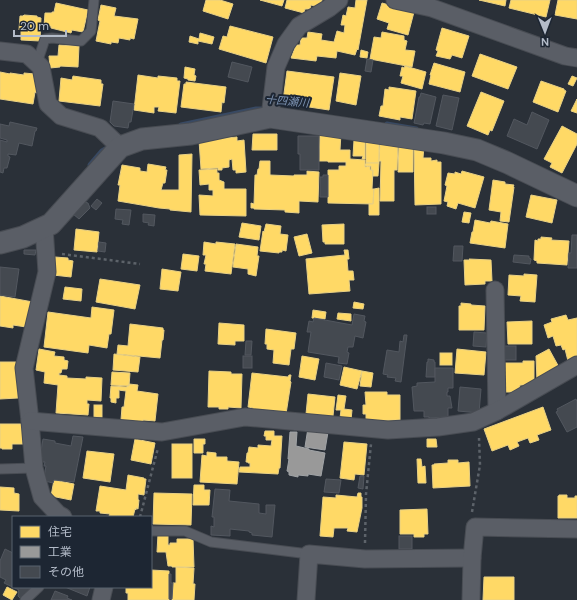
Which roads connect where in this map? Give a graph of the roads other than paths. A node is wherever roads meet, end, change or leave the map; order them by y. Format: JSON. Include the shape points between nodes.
{"nodes":[{"id":1,"x":94,"y":0,"type":"edge"},
{"id":2,"x":339,"y":0,"type":"edge"},
{"id":3,"x":396,"y":0,"type":"edge"},
{"id":4,"x":0,"y":51,"type":"edge"},
{"id":5,"x":577,"y":58,"type":"edge"},
{"id":6,"x":37,"y":64,"type":"junction"},
{"id":7,"x":270,"y":117,"type":"junction"},
{"id":8,"x":120,"y":147,"type":"junction"},
{"id":9,"x":577,"y":196,"type":"edge"},
{"id":10,"x":44,"y":227,"type":"junction"},
{"id":11,"x":0,"y":243,"type":"edge"},
{"id":12,"x":495,"y":290,"type":"dead end"},
{"id":13,"x":577,"y":365,"type":"edge"},
{"id":14,"x":497,"y":411,"type":"junction"},
{"id":15,"x":30,"y":421,"type":"junction"},
{"id":16,"x":34,"y":468,"type":"junction"},
{"id":17,"x":0,"y":469,"type":"edge"},
{"id":18,"x":61,"y":516,"type":"edge"},
{"id":19,"x":577,"y":529,"type":"edge"},
{"id":20,"x":152,"y":530,"type":"edge"},
{"id":21,"x":309,"y":554,"type":"junction"},
{"id":22,"x":472,"y":558,"type":"junction"},
{"id":23,"x":38,"y":588,"type":"edge"},
{"id":24,"x":104,"y":588,"type":"edge"},
{"id":25,"x":25,"y":600,"type":"edge"},
{"id":26,"x":101,"y":600,"type":"edge"},
{"id":27,"x":306,"y":600,"type":"edge"},
{"id":28,"x":471,"y":600,"type":"edge"}],
"edges":[{"from":1,"to":6,"type":"lane","via":[[91,31],[81,41],[45,39]]},
{"from":2,"to":7,"type":"street","via":[[300,26],[286,44],[276,67]]},
{"from":3,"to":5,"type":"street","via":[[432,8],[565,56]]},
{"from":4,"to":6,"type":"street","via":[[27,54]]},
{"from":6,"to":8,"type":"street","via":[[41,67],[48,104],[61,116],[100,128]]},
{"from":7,"to":8,"type":"street","via":[[191,134],[142,139]]},
{"from":7,"to":9,"type":"street","via":[[477,150]]},
{"from":8,"to":10,"type":"street","via":[[51,224]]},
{"from":10,"to":11,"type":"street","via":[[23,237]]},
{"from":10,"to":15,"type":"street","via":[[47,272],[24,368]]},
{"from":12,"to":14,"type":"street"},
{"from":13,"to":14,"type":"street"},
{"from":14,"to":15,"type":"street","via":[[473,422],[388,430],[245,417],[162,432]]},
{"from":15,"to":16,"type":"street"},
{"from":16,"to":17,"type":"lane"},
{"from":16,"to":18,"type":"street","via":[[42,497]]},
{"from":19,"to":22,"type":"street","via":[[475,527]]},
{"from":20,"to":21,"type":"lane","via":[[185,531],[211,542]]},
{"from":21,"to":22,"type":"street","via":[[365,559]]},
{"from":21,"to":27,"type":"street"},
{"from":22,"to":28,"type":"street"},
{"from":23,"to":25,"type":"lane"},
{"from":24,"to":26,"type":"street"}]}
